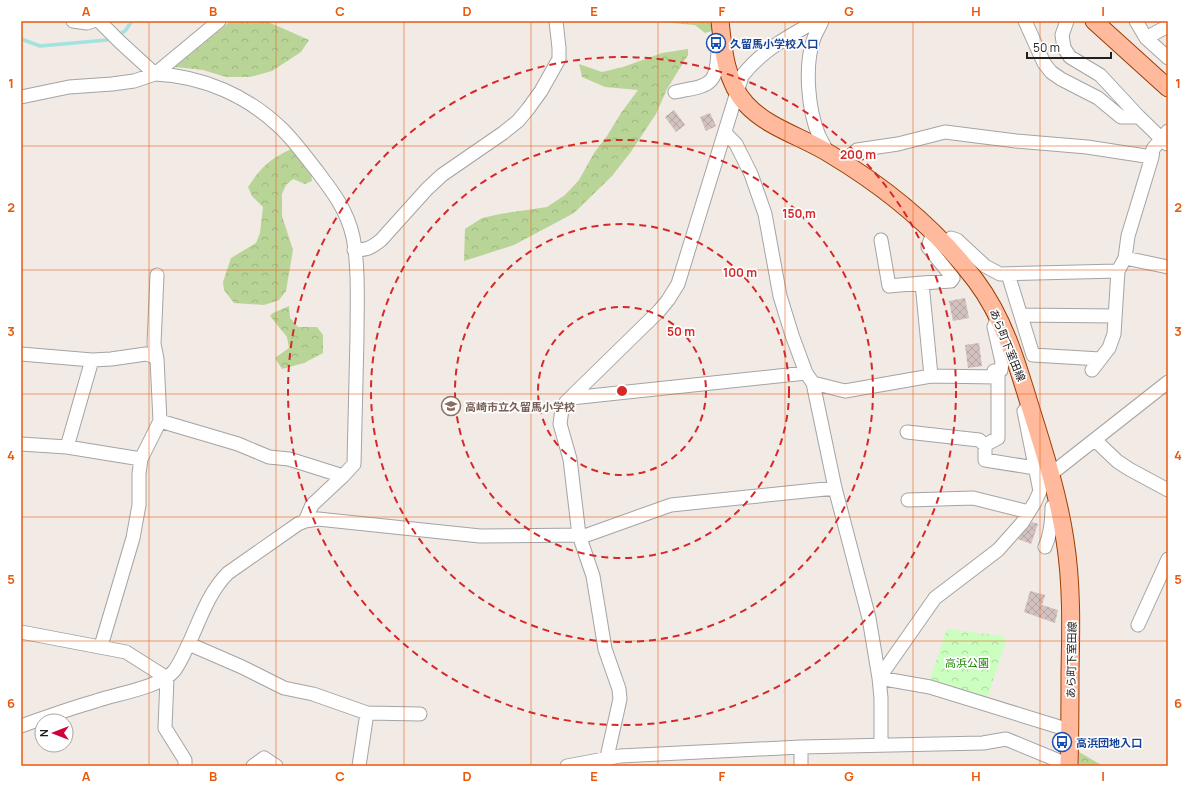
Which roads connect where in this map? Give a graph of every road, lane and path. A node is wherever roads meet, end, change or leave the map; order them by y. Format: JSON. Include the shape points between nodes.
{"nodes":[{"id":1,"x":73,"y":21,"type":"edge"},
{"id":2,"x":219,"y":21,"type":"edge"},
{"id":3,"x":556,"y":21,"type":"edge"},
{"id":4,"x":720,"y":21,"type":"edge"},
{"id":5,"x":816,"y":21,"type":"edge"},
{"id":6,"x":822,"y":21,"type":"edge"},
{"id":7,"x":1025,"y":21,"type":"edge"},
{"id":8,"x":1067,"y":21,"type":"edge"},
{"id":9,"x":1094,"y":21,"type":"edge"},
{"id":10,"x":1136,"y":21,"type":"edge"},
{"id":11,"x":101,"y":22,"type":"edge"},
{"id":12,"x":1168,"y":26,"type":"edge"},
{"id":13,"x":1146,"y":38,"type":"junction"},
{"id":14,"x":723,"y":46,"type":"junction"},
{"id":15,"x":1168,"y":58,"type":"edge"},
{"id":16,"x":155,"y":74,"type":"junction"},
{"id":17,"x":1168,"y":88,"type":"edge"},
{"id":18,"x":675,"y":92,"type":"dead end"},
{"id":19,"x":737,"y":92,"type":"junction"},
{"id":20,"x":21,"y":97,"type":"edge"},
{"id":21,"x":1139,"y":117,"type":"junction"},
{"id":22,"x":725,"y":133,"type":"junction"},
{"id":23,"x":1166,"y":137,"type":"edge"},
{"id":24,"x":828,"y":153,"type":"junction"},
{"id":25,"x":1152,"y":158,"type":"junction"},
{"id":26,"x":843,"y":162,"type":"junction"},
{"id":27,"x":938,"y":239,"type":"junction"},
{"id":28,"x":881,"y":240,"type":"dead end"},
{"id":29,"x":354,"y":250,"type":"junction"},
{"id":30,"x":1125,"y":258,"type":"junction"},
{"id":31,"x":1168,"y":267,"type":"edge"},
{"id":32,"x":1118,"y":271,"type":"junction"},
{"id":33,"x":1004,"y":274,"type":"junction"},
{"id":34,"x":157,"y":275,"type":"dead end"},
{"id":35,"x":922,"y":283,"type":"junction"},
{"id":36,"x":1020,"y":315,"type":"junction"},
{"id":37,"x":1114,"y":316,"type":"junction"},
{"id":38,"x":1000,"y":321,"type":"junction"},
{"id":39,"x":21,"y":354,"type":"edge"},
{"id":40,"x":157,"y":359,"type":"junction"},
{"id":41,"x":1100,"y":359,"type":"junction"},
{"id":42,"x":92,"y":360,"type":"junction"},
{"id":43,"x":1092,"y":370,"type":"dead end"},
{"id":44,"x":994,"y":371,"type":"dead end"},
{"id":45,"x":931,"y":376,"type":"junction"},
{"id":46,"x":809,"y":378,"type":"junction"},
{"id":47,"x":1168,"y":382,"type":"edge"},
{"id":48,"x":571,"y":398,"type":"junction"},
{"id":49,"x":160,"y":421,"type":"junction"},
{"id":50,"x":907,"y":432,"type":"dead end"},
{"id":51,"x":1095,"y":440,"type":"junction"},
{"id":52,"x":21,"y":444,"type":"edge"},
{"id":53,"x":67,"y":446,"type":"junction"},
{"id":54,"x":985,"y":446,"type":"junction"},
{"id":55,"x":141,"y":459,"type":"junction"},
{"id":56,"x":1043,"y":471,"type":"junction"},
{"id":57,"x":343,"y":476,"type":"junction"},
{"id":58,"x":835,"y":488,"type":"junction"},
{"id":59,"x":1168,"y":490,"type":"edge"},
{"id":60,"x":908,"y":500,"type":"dead end"},
{"id":61,"x":1058,"y":503,"type":"junction"},
{"id":62,"x":1029,"y":512,"type":"junction"},
{"id":63,"x":306,"y":521,"type":"junction"},
{"id":64,"x":579,"y":535,"type":"junction"},
{"id":65,"x":1045,"y":547,"type":"dead end"},
{"id":66,"x":1168,"y":560,"type":"edge"},
{"id":67,"x":1138,"y":624,"type":"dead end"},
{"id":68,"x":21,"y":632,"type":"edge"},
{"id":69,"x":189,"y":644,"type":"junction"},
{"id":70,"x":101,"y":646,"type":"junction"},
{"id":71,"x":167,"y":678,"type":"junction"},
{"id":72,"x":879,"y":678,"type":"junction"},
{"id":73,"x":367,"y":713,"type":"junction"},
{"id":74,"x":420,"y":714,"type":"dead end"},
{"id":75,"x":21,"y":726,"type":"edge"},
{"id":76,"x":1070,"y":730,"type":"junction"},
{"id":77,"x":881,"y":745,"type":"junction"},
{"id":78,"x":801,"y":747,"type":"junction"},
{"id":79,"x":606,"y":762,"type":"edge"},
{"id":80,"x":185,"y":766,"type":"edge"},
{"id":81,"x":253,"y":766,"type":"edge"},
{"id":82,"x":276,"y":766,"type":"edge"},
{"id":83,"x":359,"y":766,"type":"edge"},
{"id":84,"x":567,"y":766,"type":"edge"},
{"id":85,"x":801,"y":766,"type":"edge"},
{"id":86,"x":1069,"y":766,"type":"edge"}],
"edges":[{"from":1,"to":11,"type":"street"},
{"from":2,"to":16,"type":"street"},
{"from":3,"to":29,"type":"street","via":[[559,59],[541,91],[518,121],[442,175],[381,240],[365,250]]},
{"from":4,"to":14,"type":"main road","name":"あら町下室田線"},
{"from":5,"to":19,"type":"street","via":[[769,50],[751,65],[742,76]]},
{"from":6,"to":24,"type":"street","via":[[814,38],[810,57],[809,85],[812,114]]},
{"from":7,"to":21,"type":"street","via":[[1044,63],[1051,72],[1098,98],[1121,117]]},
{"from":8,"to":21,"type":"street","via":[[1062,35],[1064,48],[1070,57],[1100,75]]},
{"from":9,"to":17,"type":"main road"},
{"from":10,"to":13,"type":"street"},
{"from":11,"to":16,"type":"street"},
{"from":12,"to":13,"type":"street"},
{"from":13,"to":15,"type":"street"},
{"from":14,"to":18,"type":"street","via":[[718,50],[716,68],[710,82],[704,86]]},
{"from":14,"to":19,"type":"main road","name":"あら町下室田線","via":[[727,69]]},
{"from":16,"to":20,"type":"street","via":[[112,84],[70,86]]},
{"from":16,"to":29,"type":"street","via":[[170,74],[220,87],[258,108],[270,118],[301,151],[338,198],[349,223]]},
{"from":19,"to":22,"type":"street"},
{"from":19,"to":24,"type":"main road","name":"あら町下室田線","via":[[746,104],[769,122]]},
{"from":21,"to":23,"type":"street"},
{"from":22,"to":46,"type":"street","via":[[736,144],[751,174],[765,214],[780,296]]},
{"from":22,"to":48,"type":"street","via":[[683,272],[673,293],[659,311]]},
{"from":23,"to":25,"type":"street","via":[[1152,149]]},
{"from":24,"to":26,"type":"main road","name":"あら町下室田線"},
{"from":25,"to":26,"type":"street","via":[[1087,147],[945,132],[898,144],[857,150]]},
{"from":25,"to":30,"type":"street","via":[[1128,236]]},
{"from":26,"to":27,"type":"main road","name":"あら町下室田線","via":[[904,206]]},
{"from":27,"to":33,"type":"street","via":[[957,240],[985,266]]},
{"from":27,"to":35,"type":"street","via":[[928,247],[953,278],[951,281]]},
{"from":27,"to":38,"type":"main road","name":"あら町下室田線","via":[[976,281]]},
{"from":28,"to":35,"type":"street","via":[[890,286]]},
{"from":29,"to":57,"type":"street","via":[[357,298],[354,464]]},
{"from":30,"to":31,"type":"street"},
{"from":30,"to":32,"type":"street"},
{"from":32,"to":33,"type":"street"},
{"from":32,"to":37,"type":"street"},
{"from":33,"to":36,"type":"street"},
{"from":33,"to":38,"type":"street","via":[[1013,318]]},
{"from":34,"to":40,"type":"street","via":[[154,344]]},
{"from":35,"to":45,"type":"street"},
{"from":36,"to":37,"type":"street"},
{"from":36,"to":41,"type":"street","via":[[1033,355]]},
{"from":37,"to":41,"type":"street","via":[[1114,334],[1109,348]]},
{"from":38,"to":44,"type":"street","via":[[994,327],[1002,362],[1001,370]]},
{"from":38,"to":56,"type":"main road","name":"あら町下室田線","via":[[1030,406]]},
{"from":39,"to":42,"type":"street"},
{"from":40,"to":42,"type":"street","via":[[146,354]]},
{"from":40,"to":49,"type":"street"},
{"from":41,"to":43,"type":"street"},
{"from":42,"to":53,"type":"street"},
{"from":45,"to":46,"type":"street","via":[[845,391]]},
{"from":45,"to":54,"type":"street","via":[[998,377],[998,438]]},
{"from":46,"to":48,"type":"street"},
{"from":46,"to":58,"type":"street"},
{"from":47,"to":51,"type":"street"},
{"from":48,"to":64,"type":"street","via":[[562,409],[560,424],[570,459]]},
{"from":49,"to":55,"type":"street"},
{"from":49,"to":57,"type":"street","via":[[238,444],[269,457],[289,458]]},
{"from":50,"to":54,"type":"street","via":[[979,440]]},
{"from":51,"to":56,"type":"street"},
{"from":51,"to":59,"type":"street","via":[[1117,461]]},
{"from":52,"to":53,"type":"street"},
{"from":53,"to":55,"type":"street"},
{"from":54,"to":56,"type":"street","via":[[985,460]]},
{"from":55,"to":70,"type":"street","via":[[139,506],[133,538]]},
{"from":56,"to":61,"type":"main road","name":"あら町下室田線"},
{"from":56,"to":62,"type":"street","via":[[1040,491]]},
{"from":57,"to":63,"type":"street","via":[[312,505]]},
{"from":58,"to":64,"type":"street","via":[[671,506],[587,535]]},
{"from":58,"to":72,"type":"street","via":[[869,618]]},
{"from":60,"to":62,"type":"street","via":[[973,498]]},
{"from":61,"to":65,"type":"street","via":[[1052,507],[1050,538]]},
{"from":61,"to":76,"type":"main road","name":"あら町下室田線","via":[[1066,542],[1072,608]]},
{"from":62,"to":72,"type":"street","via":[[998,550],[935,598]]},
{"from":63,"to":64,"type":"street","via":[[318,519],[480,536]]},
{"from":63,"to":69,"type":"street","via":[[290,528],[228,573],[214,589]]},
{"from":64,"to":79,"type":"street","via":[[593,576],[605,649],[619,689],[620,699]]},
{"from":66,"to":67,"type":"street"},
{"from":68,"to":70,"type":"street"},
{"from":69,"to":71,"type":"street","via":[[175,670]]},
{"from":69,"to":73,"type":"street","via":[[284,688],[313,694]]},
{"from":70,"to":71,"type":"street","via":[[126,652]]},
{"from":71,"to":75,"type":"street"},
{"from":71,"to":80,"type":"street","via":[[166,728],[185,760]]},
{"from":72,"to":76,"type":"street","via":[[930,687]]},
{"from":72,"to":77,"type":"street"},
{"from":73,"to":74,"type":"street"},
{"from":73,"to":83,"type":"street"},
{"from":76,"to":86,"type":"main road","name":"あら町下室田線"},
{"from":77,"to":78,"type":"street"},
{"from":77,"to":86,"type":"street","via":[[982,743],[1006,739]]},
{"from":78,"to":79,"type":"street"},
{"from":78,"to":85,"type":"street"},
{"from":79,"to":84,"type":"street"},
{"from":81,"to":82,"type":"street","via":[[264,758]]}]}
